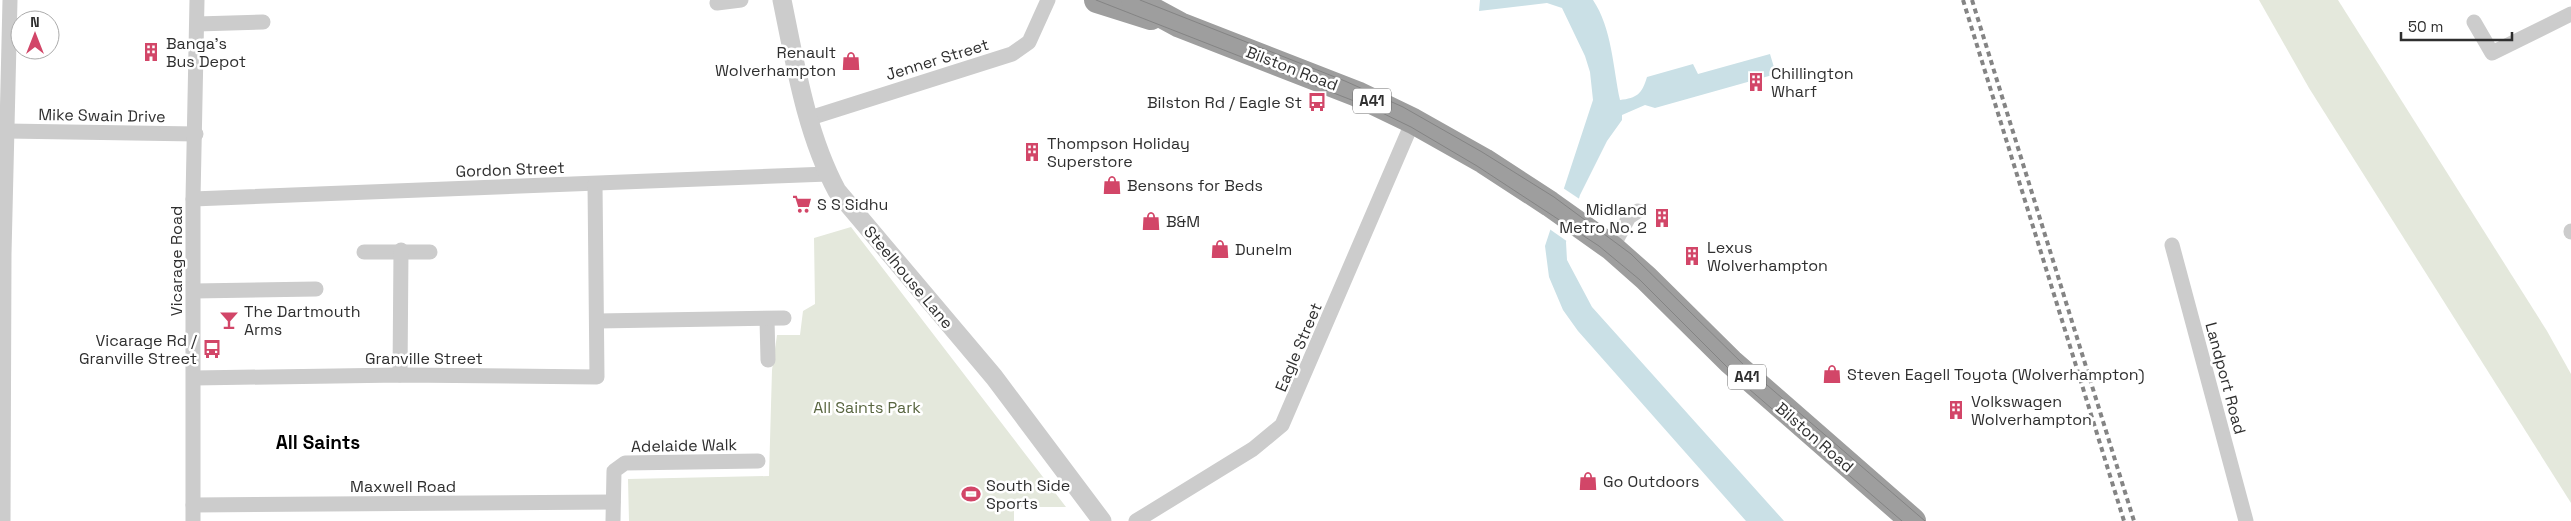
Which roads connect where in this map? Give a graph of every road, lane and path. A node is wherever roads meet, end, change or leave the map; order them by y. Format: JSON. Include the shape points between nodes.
{"nodes":[{"id":1,"x":10,"y":0,"type":"edge"},
{"id":2,"x":197,"y":0,"type":"edge"},
{"id":3,"x":741,"y":0,"type":"edge"},
{"id":4,"x":782,"y":0,"type":"edge"},
{"id":5,"x":1048,"y":0,"type":"edge"},
{"id":6,"x":1097,"y":0,"type":"edge"},
{"id":7,"x":1134,"y":0,"type":"edge"},
{"id":8,"x":717,"y":3,"type":"dead end"},
{"id":9,"x":2571,"y":14,"type":"edge"},
{"id":10,"x":263,"y":22,"type":"dead end"},
{"id":11,"x":2474,"y":22,"type":"dead end"},
{"id":12,"x":197,"y":24,"type":"junction"},
{"id":13,"x":1180,"y":25,"type":"junction"},
{"id":14,"x":810,"y":118,"type":"junction"},
{"id":15,"x":1414,"y":121,"type":"junction"},
{"id":16,"x":7,"y":131,"type":"junction"},
{"id":17,"x":196,"y":134,"type":"junction"},
{"id":18,"x":828,"y":174,"type":"junction"},
{"id":19,"x":595,"y":184,"type":"junction"},
{"id":20,"x":193,"y":199,"type":"junction"},
{"id":21,"x":1638,"y":211,"type":"dead end"},
{"id":22,"x":2172,"y":244,"type":"dead end"},
{"id":23,"x":1612,"y":248,"type":"junction"},
{"id":24,"x":401,"y":250,"type":"junction"},
{"id":25,"x":364,"y":252,"type":"dead end"},
{"id":26,"x":430,"y":252,"type":"dead end"},
{"id":27,"x":2,"y":254,"type":"edge"},
{"id":28,"x":316,"y":289,"type":"dead end"},
{"id":29,"x":194,"y":291,"type":"junction"},
{"id":30,"x":784,"y":318,"type":"dead end"},
{"id":31,"x":766,"y":319,"type":"junction"},
{"id":32,"x":597,"y":321,"type":"junction"},
{"id":33,"x":768,"y":360,"type":"dead end"},
{"id":34,"x":400,"y":375,"type":"junction"},
{"id":35,"x":194,"y":378,"type":"junction"},
{"id":36,"x":2,"y":443,"type":"edge"},
{"id":37,"x":758,"y":461,"type":"dead end"},
{"id":38,"x":613,"y":502,"type":"junction"},
{"id":39,"x":193,"y":505,"type":"junction"},
{"id":40,"x":3,"y":521,"type":"edge"},
{"id":41,"x":193,"y":521,"type":"edge"},
{"id":42,"x":613,"y":521,"type":"edge"},
{"id":43,"x":1102,"y":521,"type":"edge"},
{"id":44,"x":1136,"y":521,"type":"edge"},
{"id":45,"x":1913,"y":521,"type":"edge"},
{"id":46,"x":2246,"y":521,"type":"edge"}],
"edges":[{"from":1,"to":16,"type":"street"},
{"from":2,"to":12,"type":"street","name":"Vicarage Road"},
{"from":3,"to":8,"type":"street"},
{"from":4,"to":14,"type":"street","name":"Steelhouse Lane"},
{"from":5,"to":14,"type":"street","name":"Jenner Street","via":[[1029,42],[1012,54]]},
{"from":6,"to":13,"type":"highway","number":"A41"},
{"from":7,"to":13,"type":"highway","name":"Bilston Road","number":"A41"},
{"from":9,"to":11,"type":"street","via":[[2492,53]]},
{"from":10,"to":12,"type":"street"},
{"from":12,"to":17,"type":"street","name":"Vicarage Road"},
{"from":13,"to":15,"type":"highway","name":"Bilston Road","number":"A41","via":[[1357,94]]},
{"from":14,"to":18,"type":"street","name":"Steelhouse Lane"},
{"from":15,"to":23,"type":"highway","name":"Bilston Road","number":"A41","via":[[1484,161]]},
{"from":15,"to":44,"type":"street","name":"Eagle Street","via":[[1282,425],[1253,449]]},
{"from":16,"to":17,"type":"street","name":"Mike Swain Drive"},
{"from":16,"to":27,"type":"street"},
{"from":17,"to":20,"type":"street","name":"Vicarage Road"},
{"from":18,"to":19,"type":"street","name":"Gordon Street"},
{"from":18,"to":43,"type":"street","name":"Steelhouse Lane","via":[[850,207],[994,377]]},
{"from":19,"to":20,"type":"street","name":"Gordon Street"},
{"from":19,"to":32,"type":"street","name":"Granville Street"},
{"from":20,"to":29,"type":"street","name":"Vicarage Road"},
{"from":21,"to":23,"type":"street","via":[[1629,217]]},
{"from":22,"to":46,"type":"street","name":"Landport Road"},
{"from":23,"to":45,"type":"highway","name":"Bilston Road","number":"A41","via":[[1731,362]]},
{"from":24,"to":25,"type":"street"},
{"from":24,"to":26,"type":"street"},
{"from":24,"to":34,"type":"street"},
{"from":27,"to":36,"type":"street"},
{"from":28,"to":29,"type":"street"},
{"from":29,"to":35,"type":"street","name":"Vicarage Road"},
{"from":30,"to":31,"type":"street"},
{"from":31,"to":32,"type":"street"},
{"from":31,"to":33,"type":"street"},
{"from":32,"to":34,"type":"street","name":"Granville Street","via":[[597,377]]},
{"from":34,"to":35,"type":"street","name":"Granville Street"},
{"from":35,"to":39,"type":"street","name":"Vicarage Road"},
{"from":36,"to":40,"type":"street"},
{"from":37,"to":38,"type":"street","name":"Adelaide Walk","via":[[624,463],[614,471]]},
{"from":38,"to":39,"type":"street","name":"Maxwell Road"},
{"from":38,"to":42,"type":"street","name":"Adelaide Walk"},
{"from":39,"to":41,"type":"street","name":"Vicarage Road"}]}
